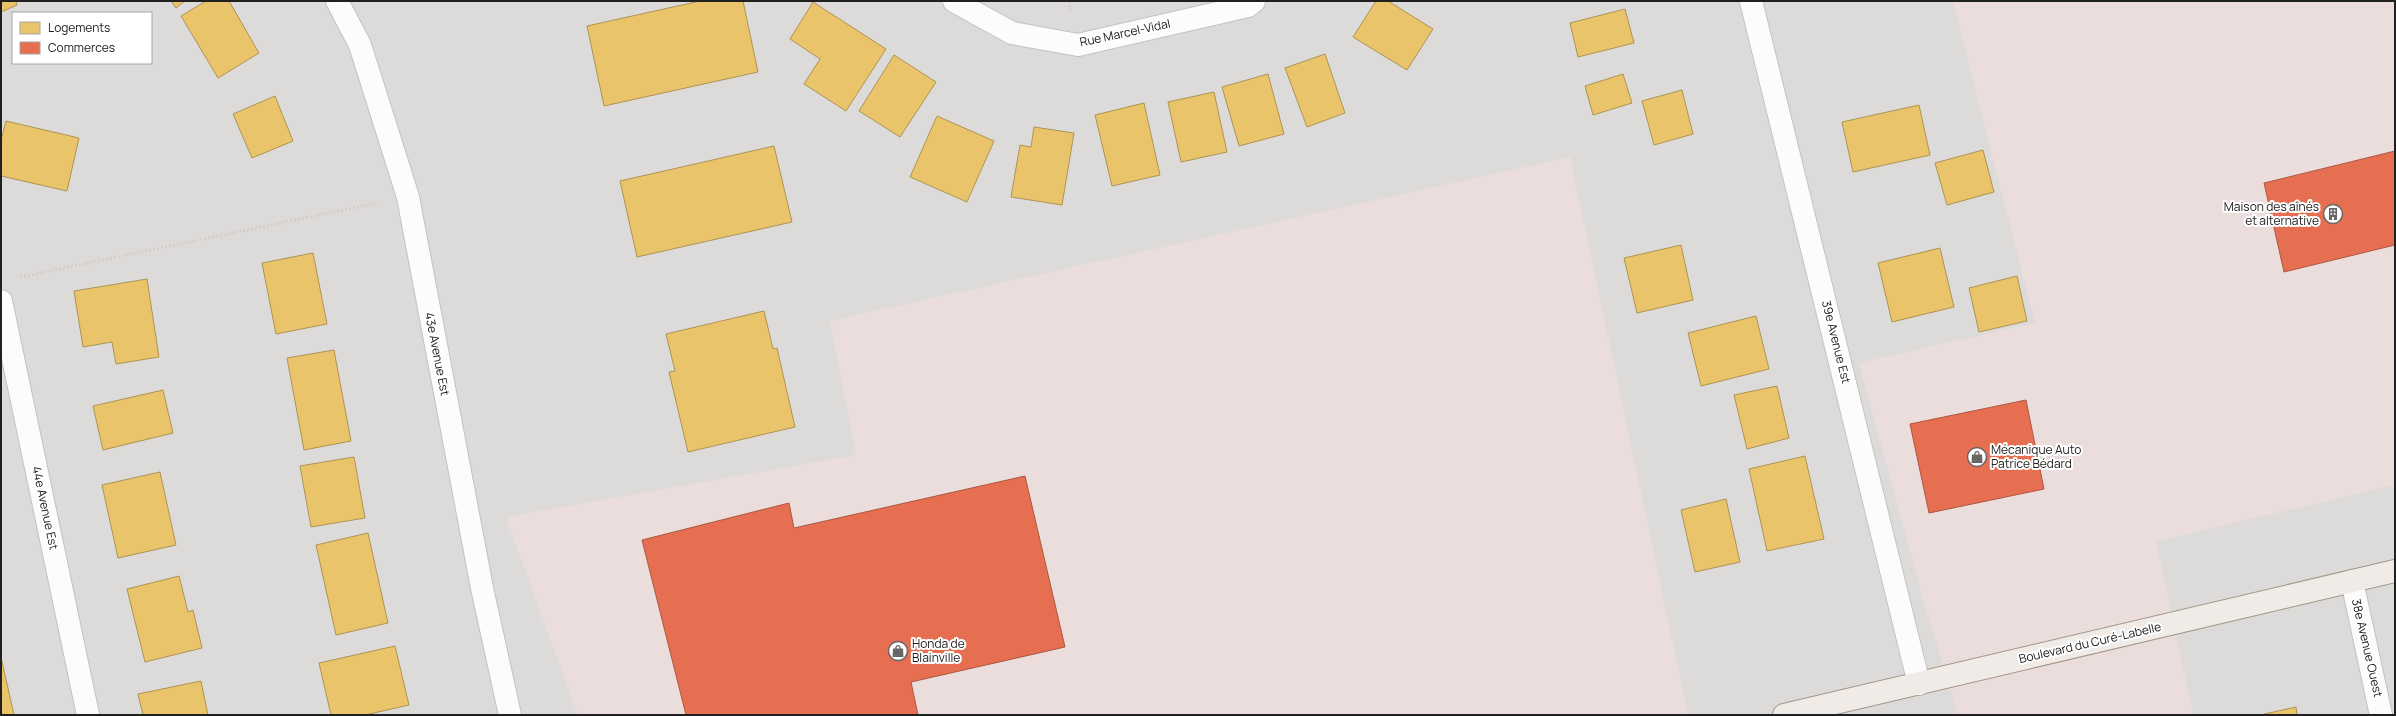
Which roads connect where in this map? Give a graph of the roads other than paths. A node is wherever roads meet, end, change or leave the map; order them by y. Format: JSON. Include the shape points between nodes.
{"nodes":[{"id":1,"x":337,"y":1,"type":"edge"},
{"id":2,"x":954,"y":1,"type":"edge"},
{"id":3,"x":1254,"y":1,"type":"edge"},
{"id":4,"x":1751,"y":1,"type":"edge"},
{"id":5,"x":1,"y":302,"type":"edge"},
{"id":6,"x":2395,"y":571,"type":"edge"},
{"id":7,"x":2352,"y":581,"type":"junction"},
{"id":8,"x":1919,"y":684,"type":"junction"},
{"id":9,"x":88,"y":715,"type":"edge"},
{"id":10,"x":510,"y":715,"type":"edge"},
{"id":11,"x":1784,"y":715,"type":"edge"},
{"id":12,"x":2381,"y":715,"type":"edge"}],
"edges":[{"from":1,"to":10,"type":"street","name":"43e Avenue Est","via":[[360,45],[408,198],[482,588]]},
{"from":2,"to":3,"type":"street","name":"Rue Marcel-Vidal","via":[[1012,33],[1078,45],[1248,6]]},
{"from":4,"to":8,"type":"street","name":"39e Avenue Est"},
{"from":5,"to":9,"type":"street","name":"44e Avenue Est"},
{"from":6,"to":7,"type":"main road","name":"Boulevard du Curé-Labelle"},
{"from":7,"to":8,"type":"main road","name":"Boulevard du Curé-Labelle"},
{"from":7,"to":12,"type":"street","name":"38e Avenue Ouest"},
{"from":8,"to":11,"type":"main road","name":"Boulevard du Curé-Labelle"}]}
